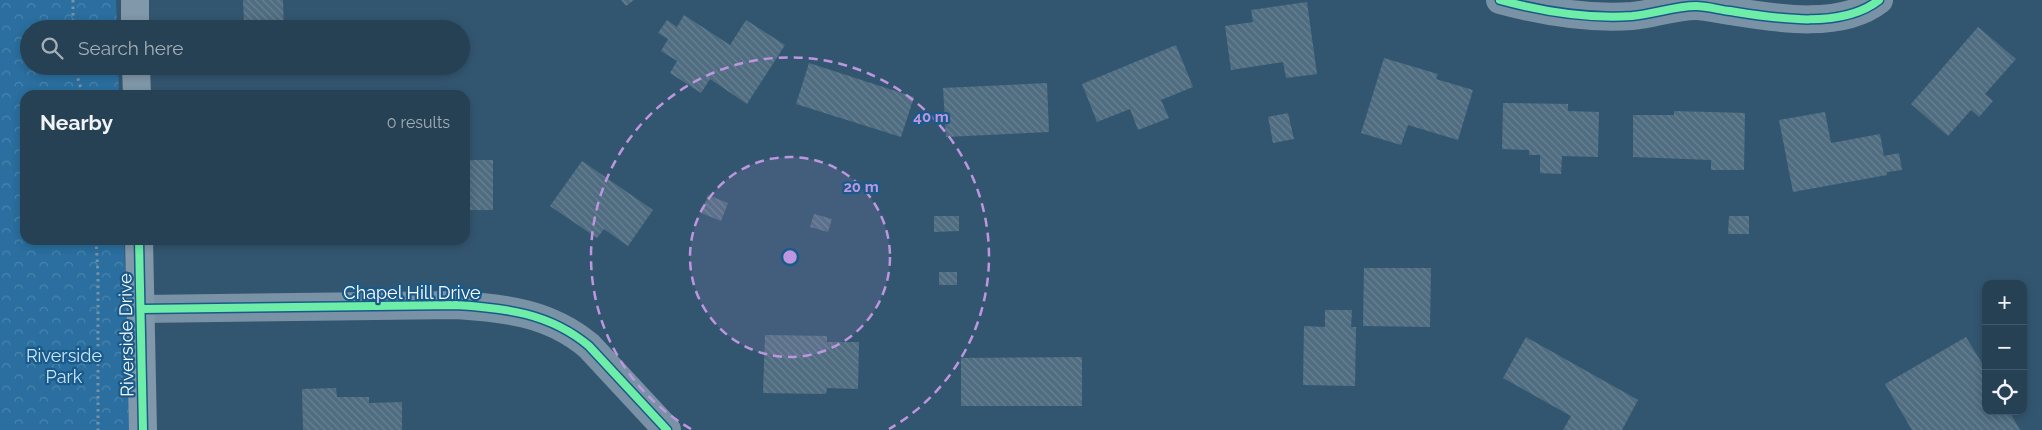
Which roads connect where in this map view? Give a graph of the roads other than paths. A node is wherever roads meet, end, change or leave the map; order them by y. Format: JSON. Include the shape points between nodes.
{"nodes":[{"id":1,"x":135,"y":0,"type":"edge"},
{"id":2,"x":1500,"y":0,"type":"edge"},
{"id":3,"x":1878,"y":0,"type":"edge"},
{"id":4,"x":1699,"y":3,"type":"edge"},
{"id":5,"x":135,"y":20,"type":"edge"},
{"id":6,"x":136,"y":75,"type":"edge"},
{"id":7,"x":137,"y":90,"type":"edge"},
{"id":8,"x":140,"y":245,"type":"edge"},
{"id":9,"x":141,"y":309,"type":"junction"},
{"id":10,"x":143,"y":430,"type":"edge"},
{"id":11,"x":667,"y":430,"type":"edge"}],
"edges":[{"from":1,"to":5,"type":"street"},
{"from":2,"to":4,"type":"street","via":[[1567,15],[1602,17],[1633,16]]},
{"from":3,"to":4,"type":"street","via":[[1869,8],[1845,16],[1817,18],[1773,17]]},
{"from":6,"to":7,"type":"street"},
{"from":8,"to":9,"type":"street","name":"Riverside Drive"},
{"from":9,"to":10,"type":"street","name":"Riverside Drive"},
{"from":9,"to":11,"type":"street","name":"Chapel Hill Drive","via":[[456,305],[527,313],[575,334]]}]}
